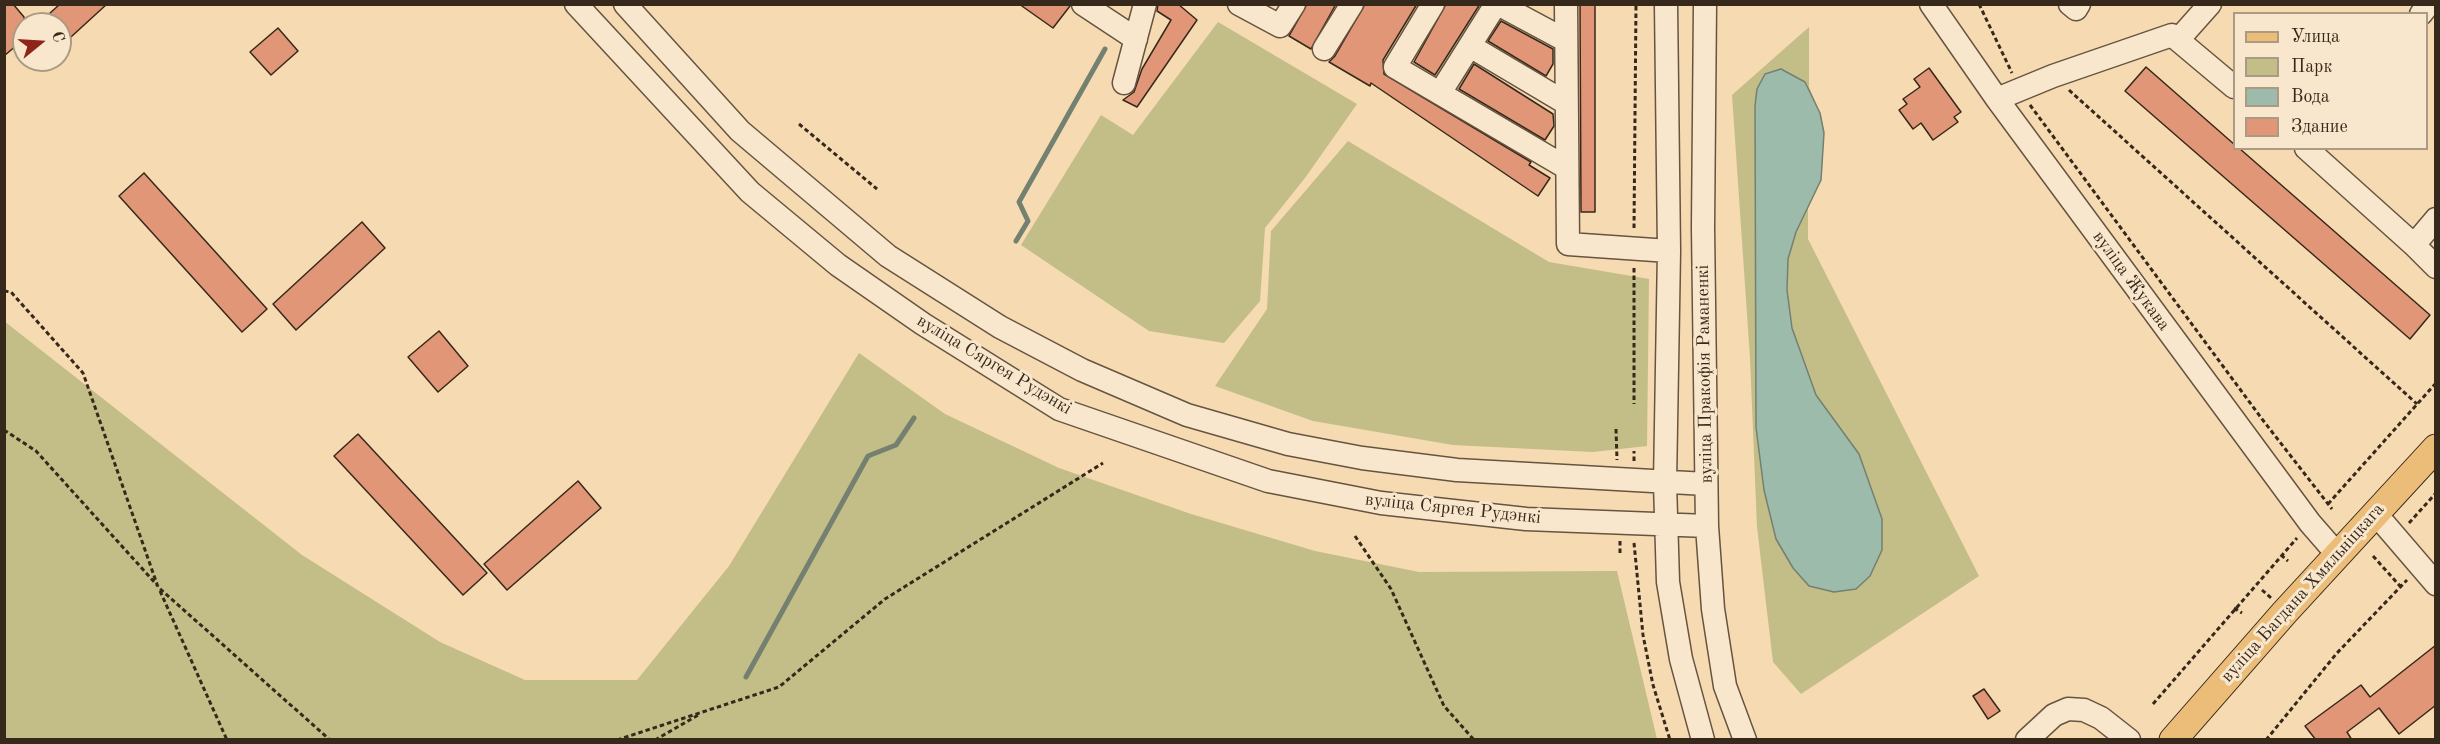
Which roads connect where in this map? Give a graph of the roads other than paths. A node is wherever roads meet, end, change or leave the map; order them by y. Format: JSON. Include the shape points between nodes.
{"nodes":[{"id":1,"x":576,"y":4,"type":"edge"},
{"id":2,"x":625,"y":4,"type":"edge"},
{"id":3,"x":1083,"y":4,"type":"edge"},
{"id":4,"x":1145,"y":4,"type":"edge"},
{"id":5,"x":1294,"y":4,"type":"edge"},
{"id":6,"x":1352,"y":4,"type":"edge"},
{"id":7,"x":1433,"y":4,"type":"edge"},
{"id":8,"x":1497,"y":4,"type":"edge"},
{"id":9,"x":1566,"y":4,"type":"edge"},
{"id":10,"x":1666,"y":4,"type":"edge"},
{"id":11,"x":1705,"y":4,"type":"edge"},
{"id":12,"x":1931,"y":4,"type":"edge"},
{"id":13,"x":2070,"y":4,"type":"edge"},
{"id":14,"x":2079,"y":4,"type":"edge"},
{"id":15,"x":2210,"y":4,"type":"edge"},
{"id":16,"x":1240,"y":5,"type":"edge"},
{"id":17,"x":1136,"y":39,"type":"junction"},
{"id":18,"x":1565,"y":40,"type":"junction"},
{"id":19,"x":2178,"y":40,"type":"junction"},
{"id":20,"x":1470,"y":46,"type":"junction"},
{"id":21,"x":1324,"y":49,"type":"dead end"},
{"id":22,"x":1124,"y":83,"type":"dead end"},
{"id":23,"x":2233,"y":85,"type":"edge"},
{"id":24,"x":1440,"y":93,"type":"junction"},
{"id":25,"x":1997,"y":99,"type":"junction"},
{"id":26,"x":1566,"y":103,"type":"junction"},
{"id":27,"x":2308,"y":150,"type":"edge"},
{"id":28,"x":1567,"y":168,"type":"junction"},
{"id":29,"x":2436,"y":219,"type":"edge"},
{"id":30,"x":2414,"y":245,"type":"junction"},
{"id":31,"x":1669,"y":251,"type":"junction"},
{"id":32,"x":2436,"y":267,"type":"edge"},
{"id":33,"x":2436,"y":448,"type":"edge"},
{"id":34,"x":1665,"y":483,"type":"junction"},
{"id":35,"x":1706,"y":484,"type":"junction"},
{"id":36,"x":2375,"y":513,"type":"junction"},
{"id":37,"x":1666,"y":522,"type":"junction"},
{"id":38,"x":1707,"y":526,"type":"junction"},
{"id":39,"x":2337,"y":554,"type":"junction"},
{"id":40,"x":2436,"y":584,"type":"edge"},
{"id":41,"x":1703,"y":740,"type":"edge"},
{"id":42,"x":1745,"y":740,"type":"edge"},
{"id":43,"x":2027,"y":740,"type":"edge"},
{"id":44,"x":2129,"y":740,"type":"edge"},
{"id":45,"x":2173,"y":740,"type":"edge"}],
"edges":[{"from":1,"to":37,"type":"street","name":"вуліца Сяргея Рудэнкі","via":[[750,192],[785,222],[838,266],[1059,409],[1268,481],[1381,504],[1526,519]]},
{"from":2,"to":34,"type":"street","name":"вуліца Сяргея Рудэнкі","via":[[740,132],[888,256],[1000,327],[1082,370],[1187,415],[1288,444],[1457,470]]},
{"from":3,"to":17,"type":"street"},
{"from":4,"to":17,"type":"street"},
{"from":5,"to":16,"type":"street","via":[[1280,26]]},
{"from":6,"to":21,"type":"street"},
{"from":7,"to":24,"type":"street","via":[[1395,67]]},
{"from":8,"to":18,"type":"street"},
{"from":8,"to":20,"type":"street"},
{"from":9,"to":18,"type":"street"},
{"from":10,"to":31,"type":"street","name":"вуліца Пракофія Раманенкі"},
{"from":11,"to":35,"type":"street","name":"вуліца Пракофія Раманенкі"},
{"from":12,"to":25,"type":"street","name":"вуліца Жукава"},
{"from":13,"to":14,"type":"street","via":[[2076,9]]},
{"from":15,"to":19,"type":"street"},
{"from":17,"to":22,"type":"street"},
{"from":18,"to":26,"type":"street"},
{"from":19,"to":23,"type":"street"},
{"from":19,"to":25,"type":"street","via":[[2172,35]]},
{"from":20,"to":24,"type":"street"},
{"from":20,"to":26,"type":"street"},
{"from":24,"to":28,"type":"street"},
{"from":25,"to":39,"type":"street","name":"вуліца Жукава"},
{"from":26,"to":28,"type":"street"},
{"from":27,"to":30,"type":"street"},
{"from":28,"to":31,"type":"street","via":[[1568,244]]},
{"from":29,"to":30,"type":"street"},
{"from":30,"to":32,"type":"street"},
{"from":31,"to":34,"type":"street","name":"вуліца Пракофія Раманенкі"},
{"from":33,"to":36,"type":"main road","name":"вуліца Багдана Хмяльніцкага"},
{"from":34,"to":35,"type":"street","name":"вуліца Сяргея Рудэнкі"},
{"from":34,"to":37,"type":"street","name":"вуліца Пракофія Раманенкі"},
{"from":35,"to":38,"type":"street","name":"вуліца Пракофія Раманенкі"},
{"from":36,"to":39,"type":"main road","name":"вуліца Багдана Хмяльніцкага"},
{"from":36,"to":40,"type":"street"},
{"from":37,"to":38,"type":"street","name":"вуліца Сяргея Рудэнкі"},
{"from":37,"to":41,"type":"street","name":"вуліца Пракофія Раманенкі","via":[[1668,582],[1681,659]]},
{"from":38,"to":42,"type":"street","name":"вуліца Пракофія Раманенкі","via":[[1713,609],[1725,686]]},
{"from":39,"to":45,"type":"main road","name":"вуліца Багдана Хмяльніцкага"},
{"from":43,"to":44,"type":"street","via":[[2054,715],[2068,709],[2084,710],[2101,718]]}]}
